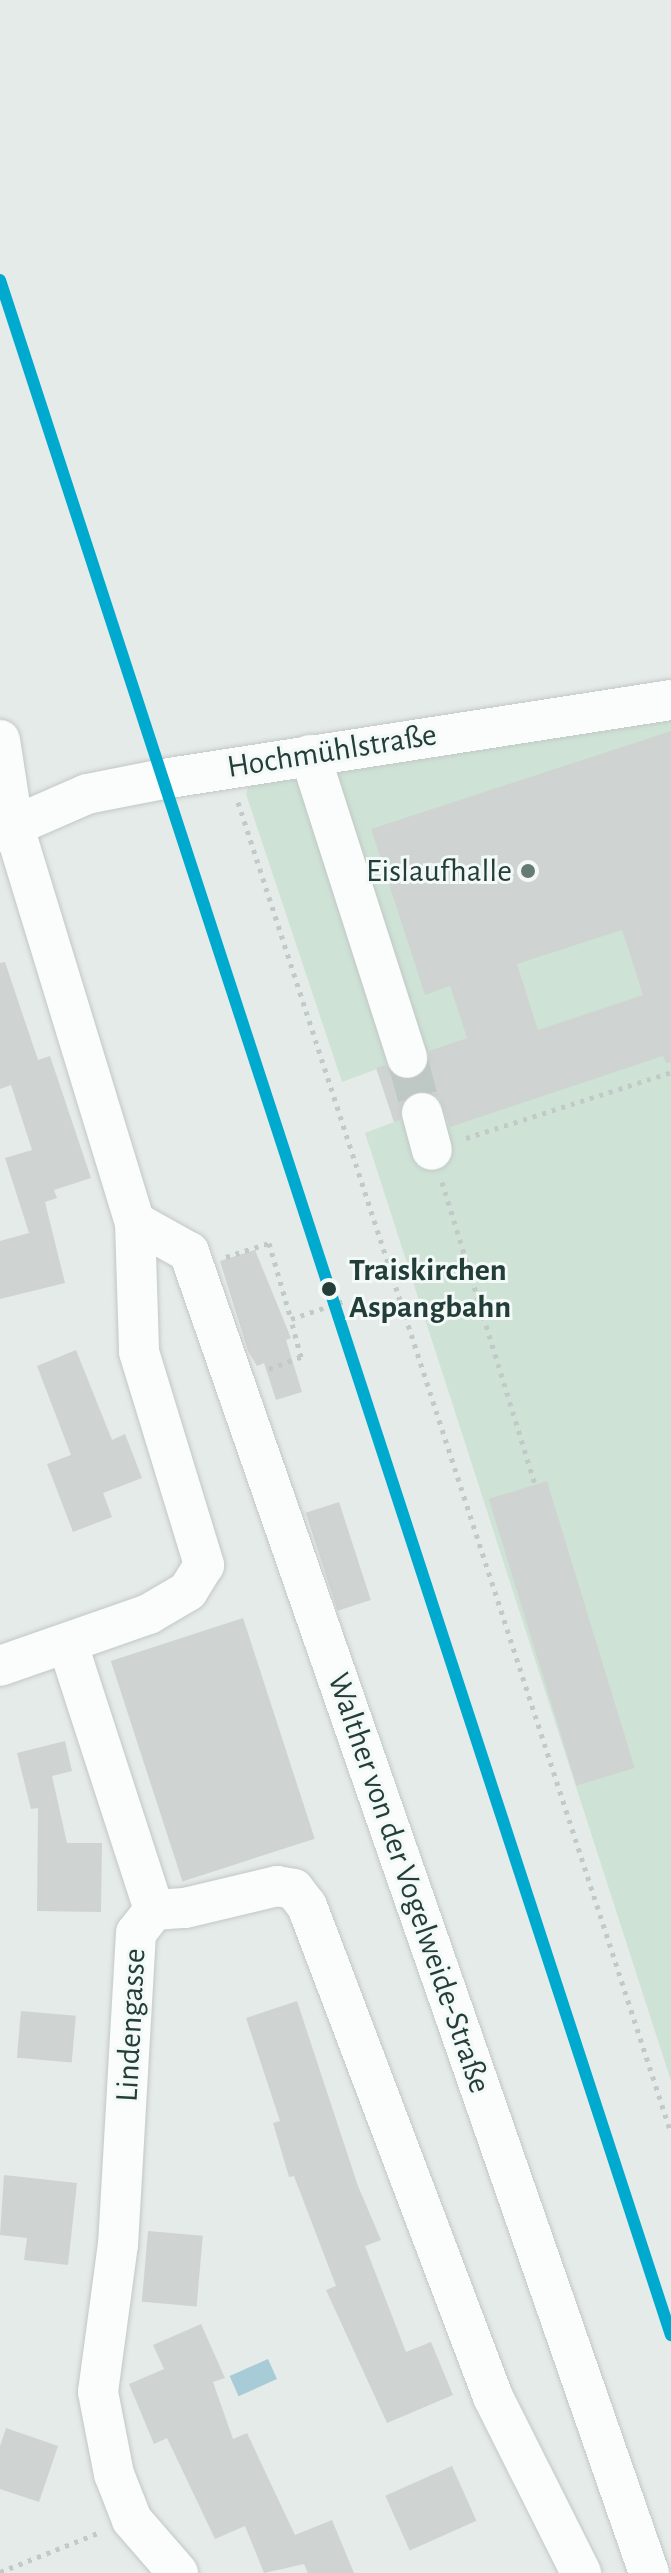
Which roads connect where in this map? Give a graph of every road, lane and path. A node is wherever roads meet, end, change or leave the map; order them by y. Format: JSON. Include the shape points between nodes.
{"nodes":[{"id":1,"x":671,"y":700,"type":"edge"},
{"id":2,"x":0,"y":740,"type":"edge"},
{"id":3,"x":310,"y":755,"type":"junction"},
{"id":4,"x":226,"y":767,"type":"junction"},
{"id":5,"x":6,"y":828,"type":"edge"},
{"id":6,"x":407,"y":1058,"type":"tunnel mouth"},
{"id":7,"x":671,"y":1072,"type":"edge"},
{"id":8,"x":135,"y":1222,"type":"junction"},
{"id":9,"x":195,"y":1268,"type":"junction"},
{"id":10,"x":344,"y":1301,"type":"dead end"},
{"id":11,"x":291,"y":1319,"type":"junction"},
{"id":12,"x":234,"y":1382,"type":"junction"},
{"id":13,"x":535,"y":1485,"type":"dead end"},
{"id":14,"x":68,"y":1645,"type":"junction"},
{"id":15,"x":0,"y":1666,"type":"edge"},
{"id":16,"x":154,"y":1910,"type":"junction"},
{"id":17,"x":671,"y":2133,"type":"edge"},
{"id":18,"x":132,"y":2520,"type":"junction"},
{"id":19,"x":0,"y":2572,"type":"edge"},
{"id":20,"x":178,"y":2573,"type":"edge"},
{"id":21,"x":581,"y":2573,"type":"edge"},
{"id":22,"x":649,"y":2573,"type":"edge"}],
"edges":[{"from":1,"to":3,"type":"street","name":"Hochmühlstraße"},
{"from":2,"to":5,"type":"street"},
{"from":3,"to":4,"type":"street","name":"Hochmühlstraße"},
{"from":3,"to":6,"type":"street"},
{"from":4,"to":5,"type":"street","name":"Hochmühlstraße","via":[[87,794]]},
{"from":4,"to":17,"type":"path"},
{"from":5,"to":8,"type":"street"},
{"from":7,"to":13,"type":"path","via":[[427,1131]]},
{"from":8,"to":9,"type":"street","name":"Walther von der Vogelweide-Straße","via":[[189,1252]]},
{"from":8,"to":14,"type":"street","via":[[139,1352],[204,1565],[188,1591],[149,1614]]},
{"from":9,"to":11,"type":"path","via":[[269,1243]]},
{"from":9,"to":12,"type":"street","name":"Walther von der Vogelweide-Straße"},
{"from":10,"to":11,"type":"path"},
{"from":11,"to":12,"type":"path","via":[[301,1357]]},
{"from":12,"to":22,"type":"street","name":"Walther von der Vogelweide-Straße"},
{"from":14,"to":15,"type":"street"},
{"from":14,"to":16,"type":"street","name":"Lindengasse"},
{"from":16,"to":18,"type":"street","name":"Lindengasse","via":[[136,1933],[118,2244],[98,2392],[114,2474]]},
{"from":16,"to":21,"type":"street","via":[[277,1886],[294,1889],[307,1906],[493,2397]]},
{"from":18,"to":19,"type":"path"},
{"from":18,"to":20,"type":"street","name":"Lindengasse"}]}
